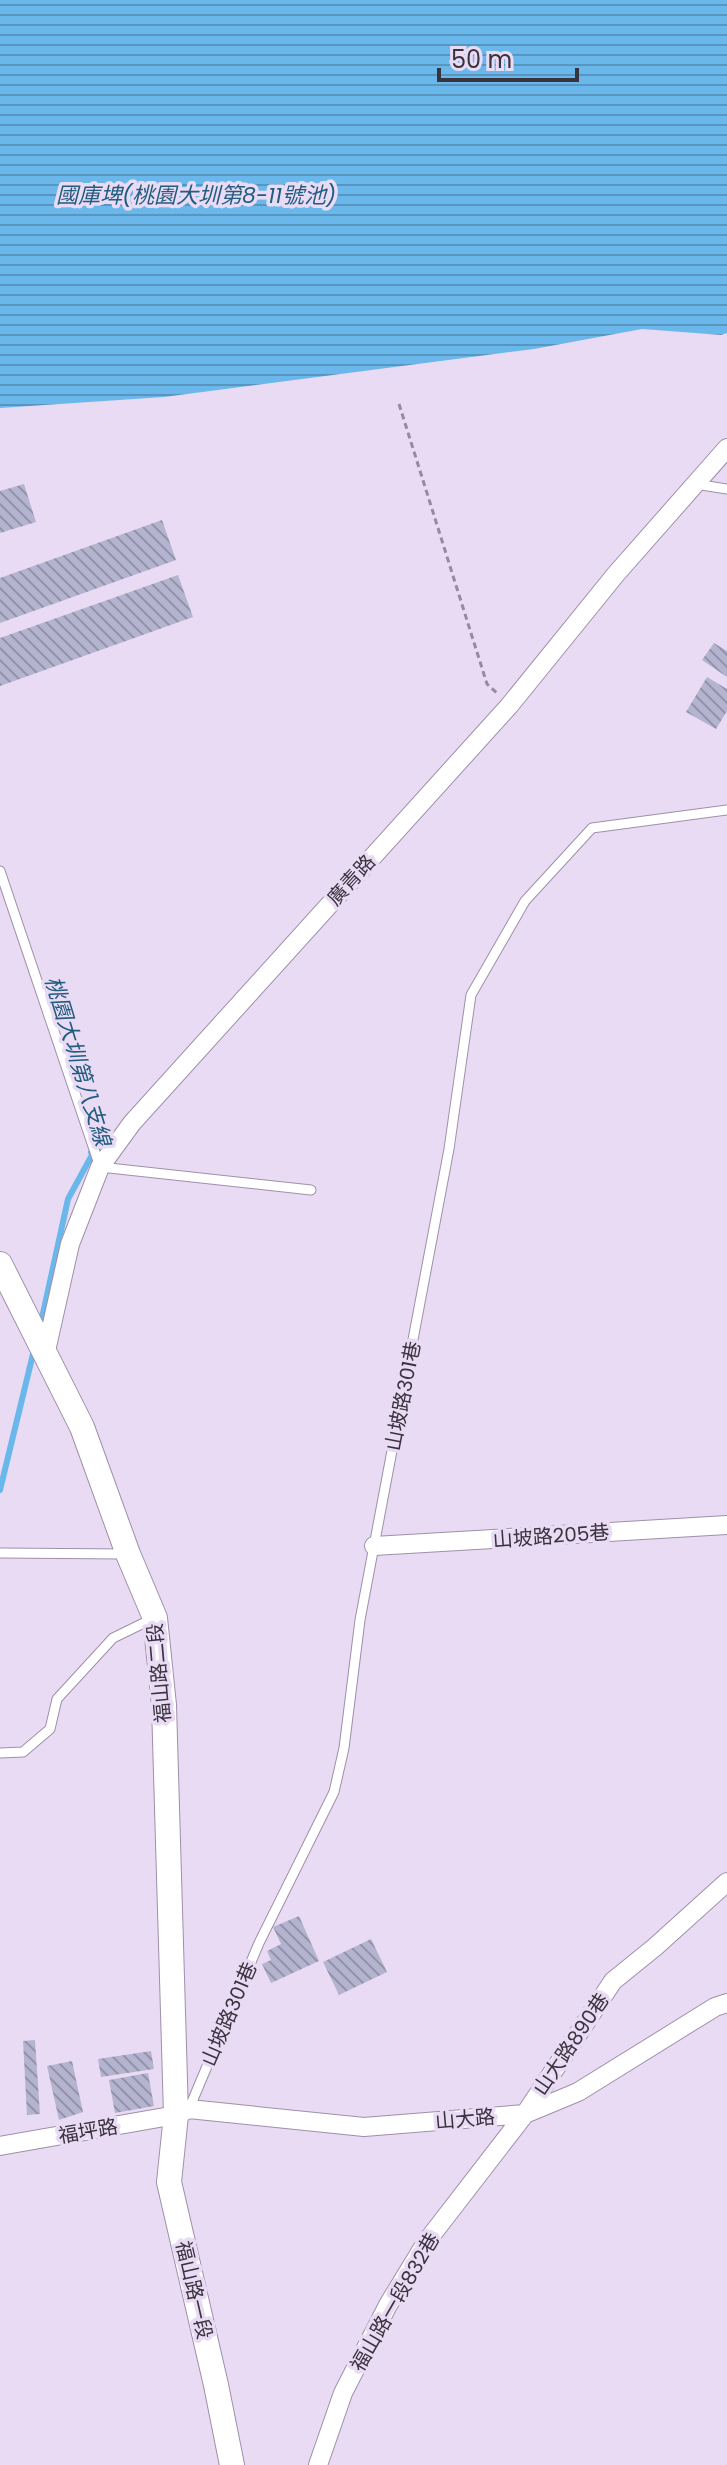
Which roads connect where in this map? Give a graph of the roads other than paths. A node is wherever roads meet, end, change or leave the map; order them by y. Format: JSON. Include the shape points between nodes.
{"nodes":[{"id":1,"x":727,"y":448,"type":"edge"},
{"id":2,"x":695,"y":484,"type":"junction"},
{"id":3,"x":727,"y":489,"type":"edge"},
{"id":4,"x":727,"y":810,"type":"edge"},
{"id":5,"x":0,"y":871,"type":"edge"},
{"id":6,"x":100,"y":1167,"type":"junction"},
{"id":7,"x":311,"y":1190,"type":"dead end"},
{"id":8,"x":0,"y":1264,"type":"edge"},
{"id":9,"x":46,"y":1351,"type":"junction"},
{"id":10,"x":727,"y":1525,"type":"edge"},
{"id":11,"x":374,"y":1546,"type":"junction"},
{"id":12,"x":0,"y":1553,"type":"edge"},
{"id":13,"x":128,"y":1554,"type":"junction"},
{"id":14,"x":155,"y":1618,"type":"junction"},
{"id":15,"x":0,"y":1753,"type":"edge"},
{"id":16,"x":727,"y":1882,"type":"edge"},
{"id":17,"x":727,"y":2003,"type":"edge"},
{"id":18,"x":183,"y":2112,"type":"junction"},
{"id":19,"x":525,"y":2114,"type":"junction"},
{"id":20,"x":0,"y":2146,"type":"edge"},
{"id":21,"x":232,"y":2465,"type":"edge"},
{"id":22,"x":318,"y":2465,"type":"edge"}],
"edges":[{"from":1,"to":2,"type":"street","name":"廣青路"},
{"from":2,"to":3,"type":"lane"},
{"from":2,"to":6,"type":"street","name":"廣青路","via":[[509,706],[132,1123]]},
{"from":4,"to":11,"type":"lane","name":"山坡路301巷","via":[[592,828],[525,901],[471,995],[449,1149]]},
{"from":5,"to":6,"type":"lane"},
{"from":6,"to":7,"type":"lane"},
{"from":6,"to":9,"type":"street","name":"廣青路","via":[[70,1244]]},
{"from":8,"to":9,"type":"street","name":"福山路二段"},
{"from":9,"to":13,"type":"street","name":"福山路二段","via":[[82,1427]]},
{"from":10,"to":11,"type":"street","name":"山坡路205巷"},
{"from":11,"to":18,"type":"lane","name":"山坡路301巷","via":[[334,1792]]},
{"from":12,"to":13,"type":"lane"},
{"from":13,"to":14,"type":"street","name":"福山路二段"},
{"from":14,"to":15,"type":"lane","via":[[113,1638],[57,1699],[50,1729],[23,1752]]},
{"from":14,"to":18,"type":"street","name":"福山路二段","via":[[164,1705]]},
{"from":16,"to":19,"type":"street","name":"山大路890巷","via":[[613,1981]]},
{"from":17,"to":19,"type":"street","name":"山大路","via":[[578,2092]]},
{"from":18,"to":19,"type":"street","name":"山大路","via":[[364,2127]]},
{"from":18,"to":20,"type":"street","name":"福坪路"},
{"from":18,"to":21,"type":"street","name":"福山路一段","via":[[169,2182]]},
{"from":19,"to":22,"type":"street","name":"福山路一段832巷","via":[[427,2241],[388,2305],[343,2393]]}]}
